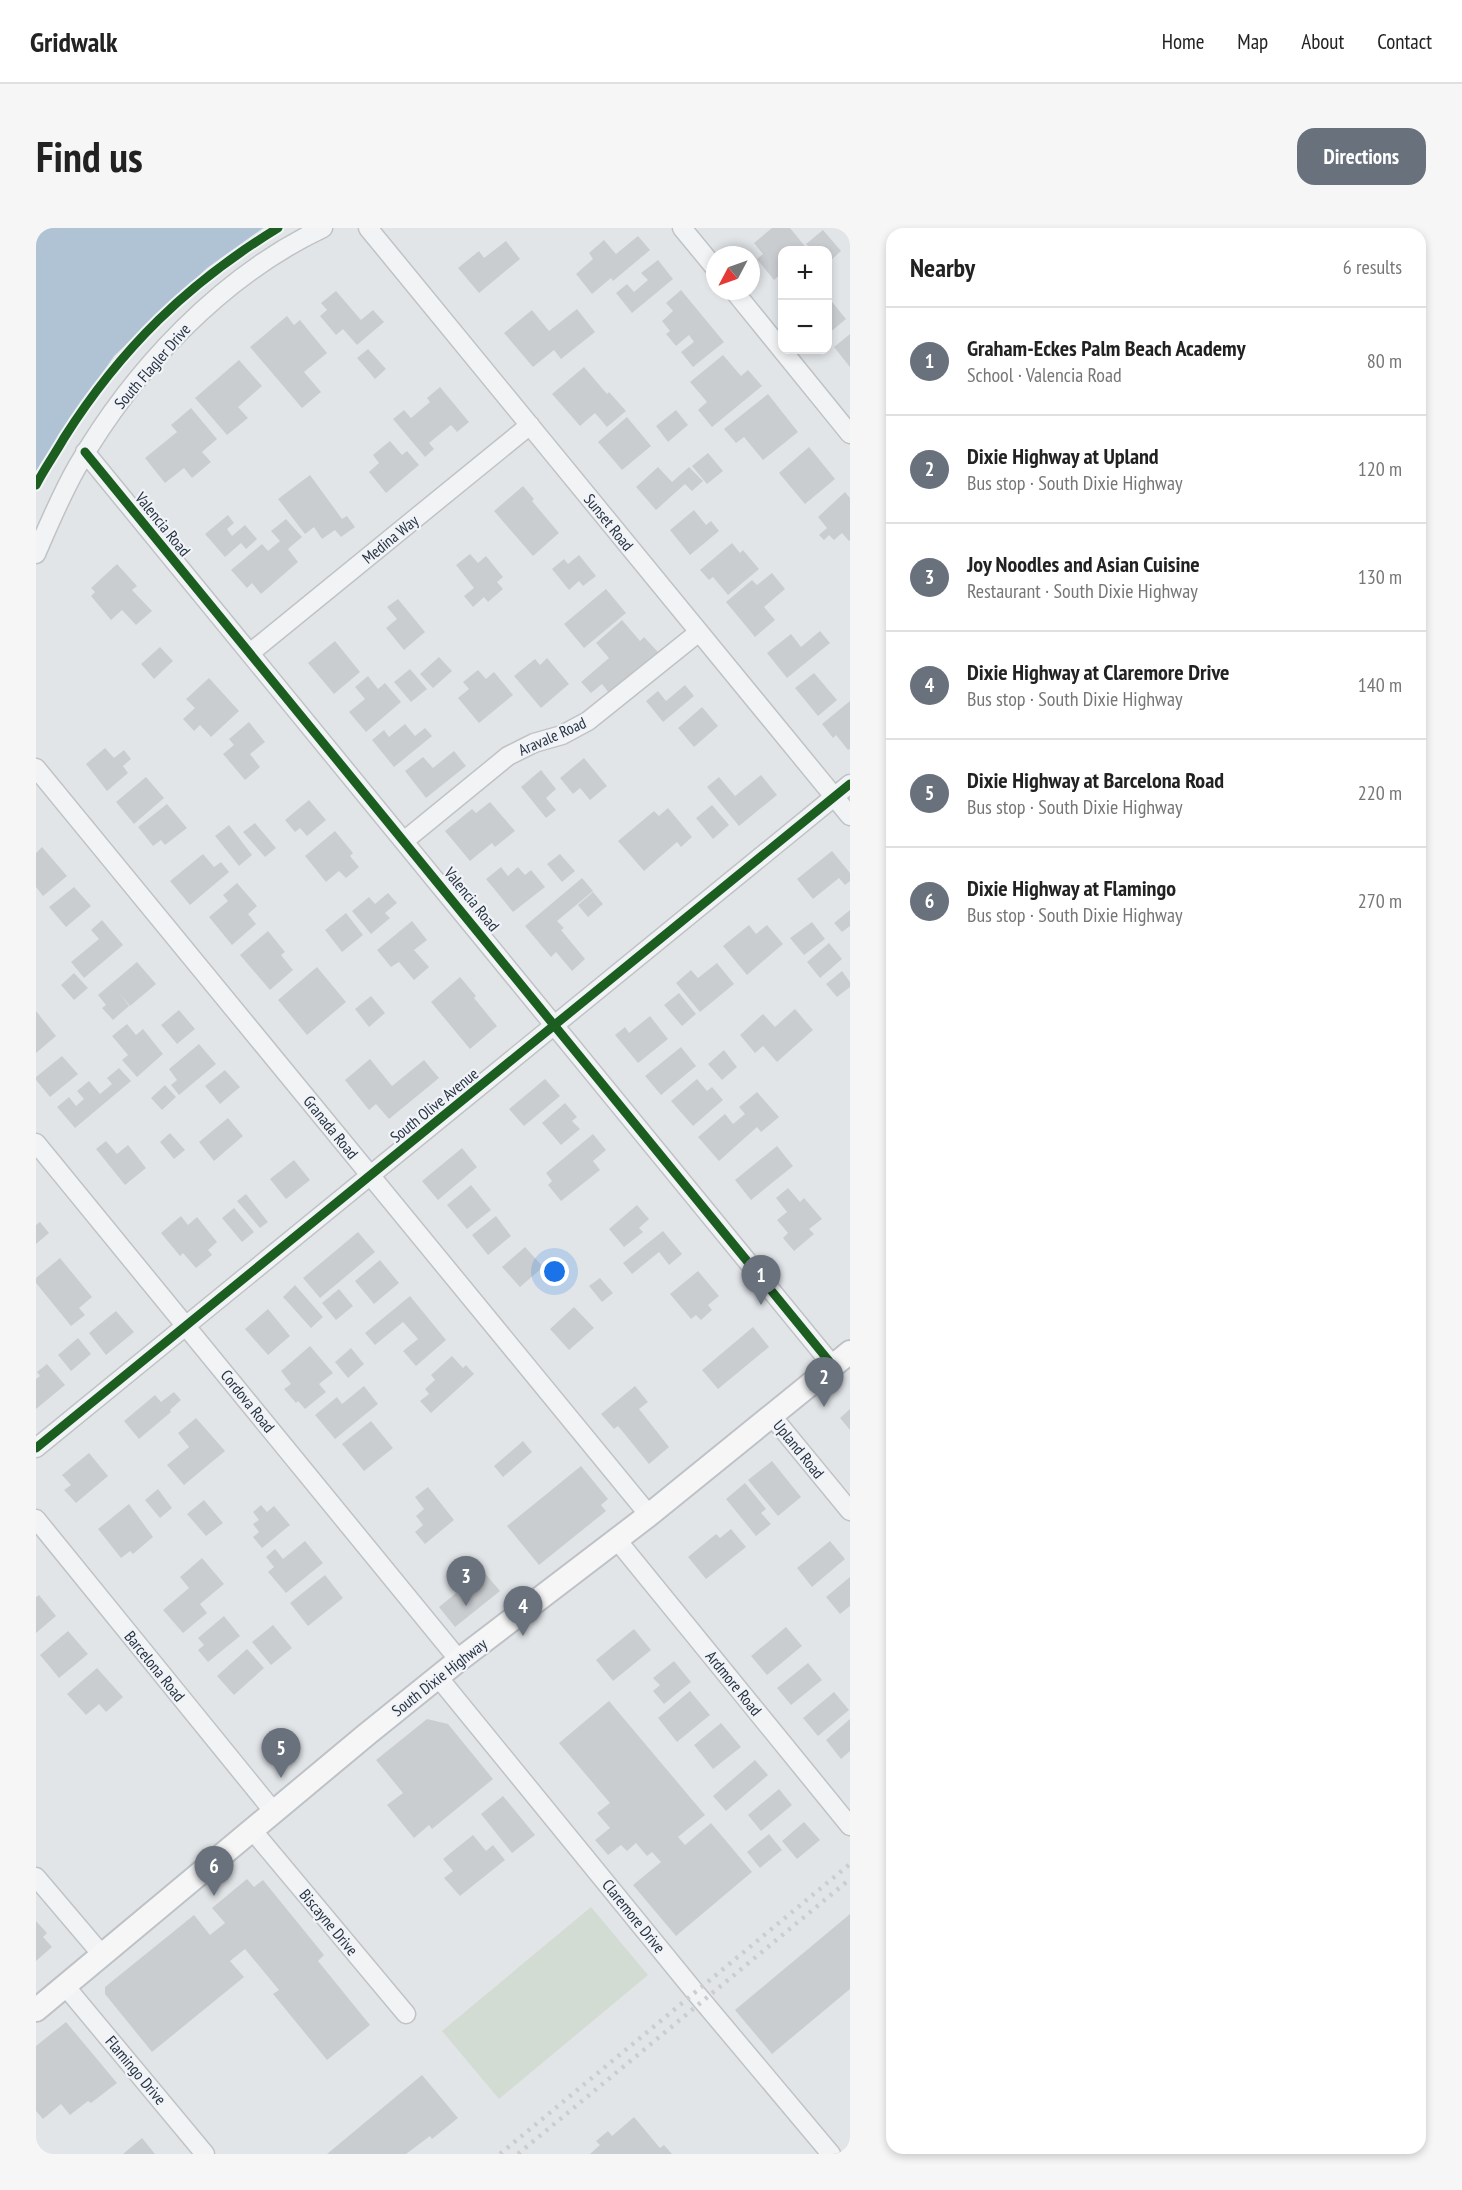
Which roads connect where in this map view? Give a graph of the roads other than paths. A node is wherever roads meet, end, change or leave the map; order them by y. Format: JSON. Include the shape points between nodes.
{"nodes":[{"id":1,"x":323,"y":228,"type":"edge"},
{"id":2,"x":368,"y":228,"type":"edge"},
{"id":3,"x":682,"y":228,"type":"edge"},
{"id":4,"x":706,"y":257,"type":"edge"},
{"id":5,"x":741,"y":300,"type":"edge"},
{"id":6,"x":530,"y":425,"type":"junction"},
{"id":7,"x":850,"y":434,"type":"edge"},
{"id":8,"x":85,"y":453,"type":"junction"},
{"id":9,"x":36,"y":554,"type":"edge"},
{"id":10,"x":699,"y":632,"type":"junction"},
{"id":11,"x":250,"y":653,"type":"junction"},
{"id":12,"x":36,"y":768,"type":"edge"},
{"id":13,"x":850,"y":784,"type":"edge"},
{"id":14,"x":834,"y":797,"type":"junction"},
{"id":15,"x":850,"y":816,"type":"edge"},
{"id":16,"x":404,"y":841,"type":"junction"},
{"id":17,"x":555,"y":1025,"type":"junction"},
{"id":18,"x":36,"y":1143,"type":"edge"},
{"id":19,"x":371,"y":1175,"type":"junction"},
{"id":20,"x":186,"y":1326,"type":"junction"},
{"id":21,"x":842,"y":1359,"type":"edge"},
{"id":22,"x":771,"y":1415,"type":"junction"},
{"id":23,"x":36,"y":1448,"type":"edge"},
{"id":24,"x":850,"y":1511,"type":"edge"},
{"id":25,"x":649,"y":1515,"type":"junction"},
{"id":26,"x":36,"y":1519,"type":"edge"},
{"id":27,"x":617,"y":1540,"type":"junction"},
{"id":28,"x":459,"y":1660,"type":"junction"},
{"id":29,"x":438,"y":1677,"type":"junction"},
{"id":30,"x":274,"y":1812,"type":"junction"},
{"id":31,"x":850,"y":1826,"type":"edge"},
{"id":32,"x":253,"y":1831,"type":"junction"},
{"id":33,"x":37,"y":1879,"type":"edge"},
{"id":34,"x":103,"y":1956,"type":"junction"},
{"id":35,"x":66,"y":1987,"type":"junction"},
{"id":36,"x":36,"y":2010,"type":"edge"},
{"id":37,"x":406,"y":2014,"type":"dead end"},
{"id":38,"x":205,"y":2154,"type":"edge"},
{"id":39,"x":831,"y":2154,"type":"edge"}],
"edges":[{"from":1,"to":8,"type":"street","name":"South Flagler Drive","via":[[277,254],[200,312],[138,378]]},
{"from":2,"to":6,"type":"street","name":"Sunset Road"},
{"from":3,"to":4,"type":"street"},
{"from":5,"to":7,"type":"street"},
{"from":6,"to":10,"type":"street","name":"Sunset Road"},
{"from":6,"to":11,"type":"street","name":"Medina Way"},
{"from":8,"to":9,"type":"street","name":"South Flagler Drive"},
{"from":8,"to":11,"type":"street","name":"Valencia Road"},
{"from":10,"to":14,"type":"street","name":"Sunset Road"},
{"from":10,"to":16,"type":"street","name":"Aravale Road","via":[[588,721],[508,756]]},
{"from":11,"to":16,"type":"street","name":"Valencia Road"},
{"from":12,"to":19,"type":"street","name":"Granada Road"},
{"from":13,"to":14,"type":"street","name":"South Olive Avenue"},
{"from":14,"to":15,"type":"street","name":"Sunset Road"},
{"from":14,"to":17,"type":"street","name":"South Olive Avenue"},
{"from":16,"to":17,"type":"street","name":"Valencia Road"},
{"from":17,"to":19,"type":"street","name":"South Olive Avenue"},
{"from":17,"to":21,"type":"street","name":"Valencia Road"},
{"from":18,"to":20,"type":"street","name":"Cordova Road"},
{"from":19,"to":20,"type":"street","name":"South Olive Avenue"},
{"from":19,"to":25,"type":"street","name":"Granada Road"},
{"from":20,"to":23,"type":"street","name":"South Olive Avenue"},
{"from":20,"to":28,"type":"street","name":"Cordova Road"},
{"from":21,"to":22,"type":"main road","name":"South Dixie Highway"},
{"from":22,"to":24,"type":"street","name":"Upland Road"},
{"from":22,"to":25,"type":"main road","name":"South Dixie Highway"},
{"from":25,"to":27,"type":"main road","name":"South Dixie Highway"},
{"from":26,"to":30,"type":"street","name":"Barcelona Road"},
{"from":27,"to":28,"type":"main road","name":"South Dixie Highway"},
{"from":27,"to":31,"type":"street","name":"Ardmore Road"},
{"from":28,"to":29,"type":"main road","name":"South Dixie Highway"},
{"from":29,"to":30,"type":"main road","name":"South Dixie Highway"},
{"from":29,"to":39,"type":"street","name":"Claremore Drive"},
{"from":30,"to":32,"type":"main road","name":"South Dixie Highway"},
{"from":32,"to":34,"type":"main road","name":"South Dixie Highway"},
{"from":32,"to":37,"type":"street","name":"Biscayne Drive"},
{"from":33,"to":34,"type":"street"},
{"from":34,"to":35,"type":"main road","name":"South Dixie Highway"},
{"from":35,"to":36,"type":"main road","name":"South Dixie Highway"},
{"from":35,"to":38,"type":"street","name":"Flamingo Drive"}]}
